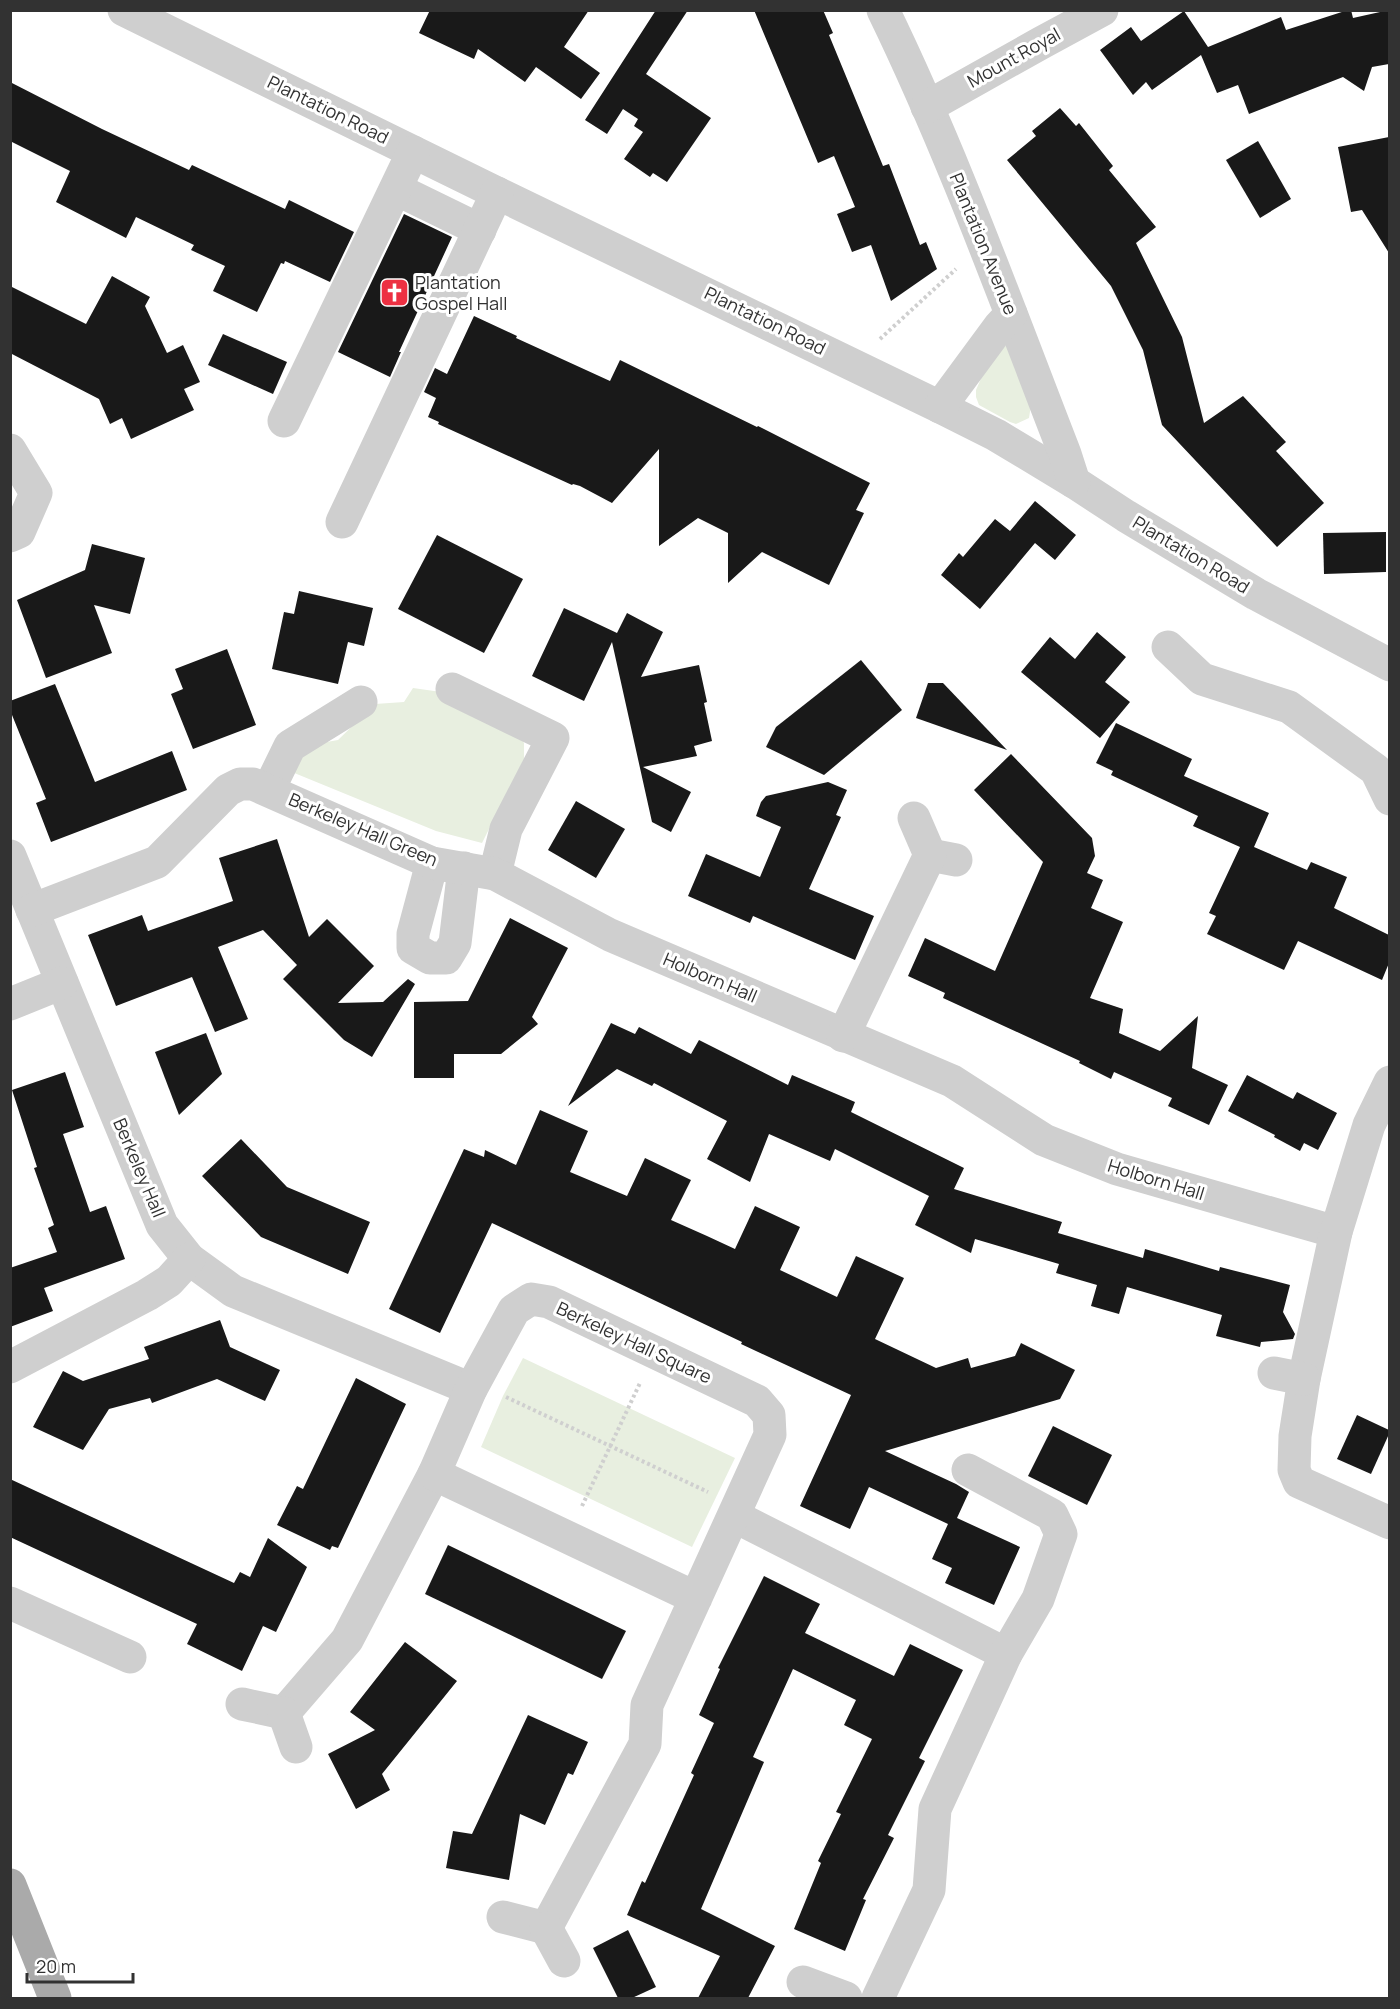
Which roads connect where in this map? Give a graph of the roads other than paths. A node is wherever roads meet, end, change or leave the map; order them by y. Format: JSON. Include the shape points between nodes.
{"nodes":[{"id":1,"x":124,"y":10,"type":"edge"},
{"id":2,"x":883,"y":10,"type":"edge"},
{"id":3,"x":1102,"y":10,"type":"edge"},
{"id":4,"x":927,"y":107,"type":"junction"},
{"id":5,"x":413,"y":152,"type":"junction"},
{"id":6,"x":396,"y":189,"type":"junction"},
{"id":7,"x":497,"y":193,"type":"junction"},
{"id":8,"x":480,"y":231,"type":"junction"},
{"id":9,"x":1011,"y":314,"type":"junction"},
{"id":10,"x":940,"y":406,"type":"junction"},
{"id":11,"x":284,"y":421,"type":"dead end"},
{"id":12,"x":10,"y":450,"type":"edge"},
{"id":13,"x":1074,"y":482,"type":"junction"},
{"id":14,"x":342,"y":522,"type":"dead end"},
{"id":15,"x":10,"y":536,"type":"edge"},
{"id":16,"x":1168,"y":647,"type":"dead end"},
{"id":17,"x":1389,"y":665,"type":"edge"},
{"id":18,"x":452,"y":689,"type":"dead end"},
{"id":19,"x":361,"y":702,"type":"dead end"},
{"id":20,"x":268,"y":789,"type":"junction"},
{"id":21,"x":1389,"y":799,"type":"edge"},
{"id":22,"x":914,"y":818,"type":"dead end"},
{"id":23,"x":10,"y":856,"type":"edge"},
{"id":24,"x":464,"y":868,"type":"junction"},
{"id":25,"x":32,"y":910,"type":"junction"},
{"id":26,"x":610,"y":935,"type":"joint"},
{"id":27,"x":62,"y":983,"type":"junction"},
{"id":28,"x":10,"y":1004,"type":"edge"},
{"id":29,"x":843,"y":1036,"type":"junction"},
{"id":30,"x":1389,"y":1082,"type":"edge"},
{"id":31,"x":1336,"y":1232,"type":"junction"},
{"id":32,"x":189,"y":1259,"type":"junction"},
{"id":33,"x":10,"y":1367,"type":"edge"},
{"id":34,"x":471,"y":1389,"type":"junction"},
{"id":35,"x":968,"y":1470,"type":"dead end"},
{"id":36,"x":434,"y":1474,"type":"junction"},
{"id":37,"x":734,"y":1516,"type":"junction"},
{"id":38,"x":1389,"y":1523,"type":"edge"},
{"id":39,"x":696,"y":1598,"type":"junction"},
{"id":40,"x":10,"y":1603,"type":"edge"},
{"id":41,"x":1006,"y":1654,"type":"junction"},
{"id":42,"x":130,"y":1657,"type":"dead end"},
{"id":43,"x":242,"y":1704,"type":"dead end"},
{"id":44,"x":284,"y":1713,"type":"junction"},
{"id":45,"x":296,"y":1747,"type":"dead end"},
{"id":46,"x":10,"y":1885,"type":"edge"},
{"id":47,"x":503,"y":1917,"type":"dead end"},
{"id":48,"x":546,"y":1928,"type":"junction"},
{"id":49,"x":564,"y":1961,"type":"dead end"},
{"id":50,"x":803,"y":1982,"type":"dead end"},
{"id":51,"x":55,"y":1998,"type":"edge"},
{"id":52,"x":846,"y":1998,"type":"edge"},
{"id":53,"x":878,"y":1998,"type":"edge"}],
"edges":[{"from":1,"to":5,"type":"street","name":"Plantation Road"},
{"from":2,"to":4,"type":"street","name":"Plantation Avenue"},
{"from":3,"to":4,"type":"street","name":"Mount Royal"},
{"from":4,"to":9,"type":"street","name":"Plantation Avenue"},
{"from":5,"to":6,"type":"street"},
{"from":5,"to":7,"type":"street","name":"Plantation Road"},
{"from":6,"to":8,"type":"street"},
{"from":6,"to":11,"type":"street"},
{"from":7,"to":8,"type":"street"},
{"from":7,"to":10,"type":"street","name":"Plantation Road"},
{"from":8,"to":14,"type":"street"},
{"from":9,"to":10,"type":"street"},
{"from":9,"to":13,"type":"street","name":"Plantation Avenue"},
{"from":10,"to":13,"type":"street","name":"Plantation Road"},
{"from":12,"to":15,"type":"street","via":[[36,493],[19,532]]},
{"from":13,"to":17,"type":"street","name":"Plantation Road","via":[[1237,583]]},
{"from":16,"to":21,"type":"street","via":[[1202,679],[1289,707],[1376,770]]},
{"from":18,"to":24,"type":"street","via":[[554,738],[506,830]]},
{"from":19,"to":20,"type":"street","name":"Berkeley Hall Green","via":[[290,746]]},
{"from":20,"to":24,"type":"street","name":"Berkeley Hall Green"},
{"from":20,"to":25,"type":"street","name":"Berkeley Hall Green","via":[[240,784],[228,790],[157,862]]},
{"from":22,"to":29,"type":"street","via":[[943,857]]},
{"from":23,"to":25,"type":"street","name":"Berkeley Hall"},
{"from":24,"to":26,"type":"street","name":"Berkeley Hall Green"},
{"from":25,"to":27,"type":"street","name":"Berkeley Hall"},
{"from":26,"to":29,"type":"street","name":"Holborn Hall"},
{"from":27,"to":28,"type":"street"},
{"from":27,"to":32,"type":"street","name":"Berkeley Hall","via":[[162,1225]]},
{"from":29,"to":31,"type":"street","name":"Holborn Hall","via":[[952,1081],[1044,1140],[1117,1169]]},
{"from":30,"to":31,"type":"street","via":[[1369,1125]]},
{"from":31,"to":38,"type":"street","via":[[1289,1376],[1294,1470],[1299,1482]]},
{"from":32,"to":33,"type":"street","via":[[170,1281],[147,1295]]},
{"from":32,"to":34,"type":"street","name":"Berkeley Hall","via":[[233,1291]]},
{"from":34,"to":36,"type":"street","name":"Berkeley Hall Square"},
{"from":34,"to":37,"type":"street","name":"Berkeley Hall Square","via":[[514,1310],[531,1299],[549,1302],[757,1401],[769,1415],[770,1435]]},
{"from":35,"to":41,"type":"street","via":[[1052,1515],[1061,1534],[1038,1599]]},
{"from":36,"to":39,"type":"street"},
{"from":36,"to":44,"type":"street","name":"Berkeley Hall Square","via":[[347,1640]]},
{"from":37,"to":39,"type":"street","name":"Berkeley Hall Square"},
{"from":37,"to":41,"type":"street"},
{"from":39,"to":48,"type":"street","name":"Berkeley Hall Square","via":[[647,1705],[645,1744]]},
{"from":40,"to":42,"type":"street"},
{"from":41,"to":53,"type":"street","via":[[935,1809],[929,1890]]},
{"from":43,"to":44,"type":"street"},
{"from":44,"to":45,"type":"street"},
{"from":46,"to":51,"type":"main road"},
{"from":47,"to":48,"type":"street"},
{"from":48,"to":49,"type":"street"},
{"from":50,"to":52,"type":"street"}]}
